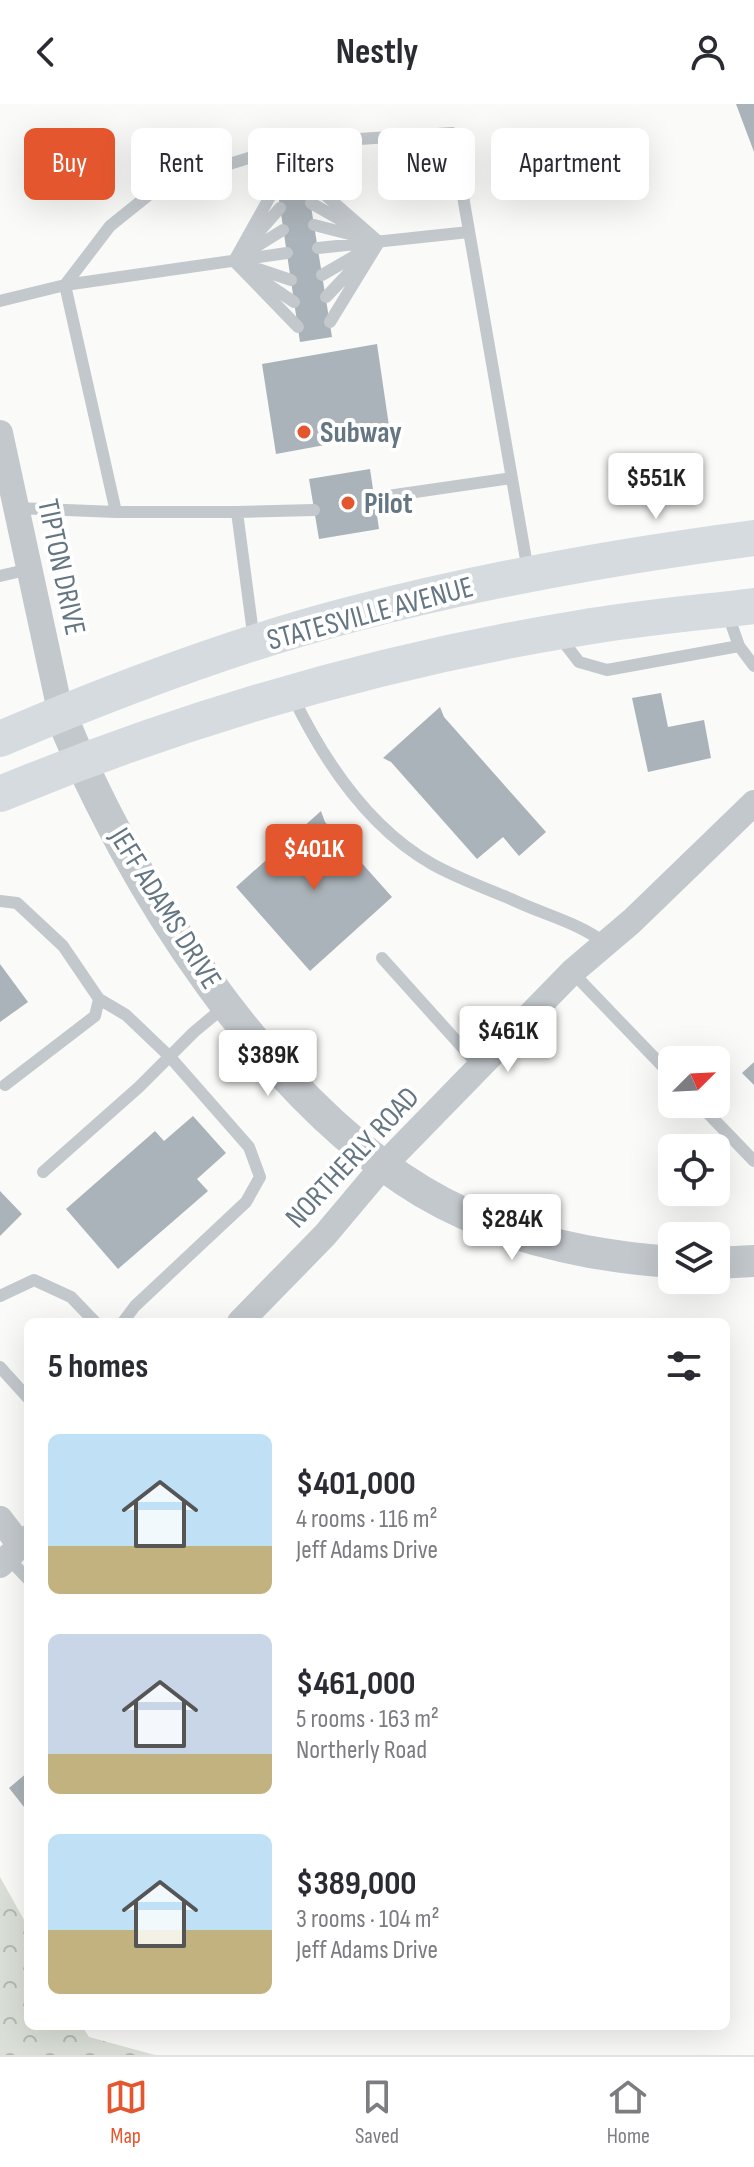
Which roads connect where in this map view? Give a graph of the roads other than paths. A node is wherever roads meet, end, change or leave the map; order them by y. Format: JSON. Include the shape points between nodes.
{"nodes":[{"id":1,"x":268,"y":200,"type":"edge"},
{"id":2,"x":331,"y":200,"type":"edge"},
{"id":3,"x":311,"y":203,"type":"dead end"},
{"id":4,"x":280,"y":208,"type":"dead end"},
{"id":5,"x":314,"y":225,"type":"dead end"},
{"id":6,"x":283,"y":230,"type":"dead end"},
{"id":7,"x":469,"y":232,"type":"junction"},
{"id":8,"x":379,"y":242,"type":"junction"},
{"id":9,"x":318,"y":248,"type":"dead end"},
{"id":10,"x":287,"y":253,"type":"dead end"},
{"id":11,"x":234,"y":261,"type":"junction"},
{"id":12,"x":322,"y":275,"type":"dead end"},
{"id":13,"x":291,"y":280,"type":"dead end"},
{"id":14,"x":65,"y":285,"type":"junction"},
{"id":15,"x":326,"y":297,"type":"dead end"},
{"id":16,"x":0,"y":301,"type":"edge"},
{"id":17,"x":294,"y":302,"type":"dead end"},
{"id":18,"x":330,"y":322,"type":"dead end"},
{"id":19,"x":298,"y":327,"type":"dead end"},
{"id":20,"x":0,"y":433,"type":"edge"},
{"id":21,"x":512,"y":478,"type":"junction"},
{"id":22,"x":374,"y":498,"type":"dead end"},
{"id":23,"x":16,"y":508,"type":"junction"},
{"id":24,"x":314,"y":510,"type":"dead end"},
{"id":25,"x":116,"y":512,"type":"junction"},
{"id":26,"x":237,"y":512,"type":"junction"},
{"id":27,"x":754,"y":538,"type":"edge"},
{"id":28,"x":30,"y":569,"type":"junction"},
{"id":29,"x":528,"y":574,"type":"junction"},
{"id":30,"x":0,"y":576,"type":"edge"},
{"id":31,"x":740,"y":608,"type":"edge"},
{"id":32,"x":556,"y":632,"type":"junction"},
{"id":33,"x":254,"y":644,"type":"junction"},
{"id":34,"x":739,"y":646,"type":"junction"},
{"id":35,"x":754,"y":666,"type":"edge"},
{"id":36,"x":292,"y":694,"type":"junction"},
{"id":37,"x":61,"y":715,"type":"junction"},
{"id":38,"x":0,"y":739,"type":"edge"},
{"id":39,"x":80,"y":762,"type":"junction"},
{"id":40,"x":0,"y":794,"type":"edge"},
{"id":41,"x":754,"y":803,"type":"edge"},
{"id":42,"x":0,"y":901,"type":"edge"},
{"id":43,"x":605,"y":943,"type":"junction"},
{"id":44,"x":382,"y":958,"type":"dead end"},
{"id":45,"x":572,"y":972,"type":"junction"},
{"id":46,"x":99,"y":999,"type":"junction"},
{"id":47,"x":227,"y":1005,"type":"junction"},
{"id":48,"x":170,"y":1057,"type":"junction"},
{"id":49,"x":658,"y":1061,"type":"edge"},
{"id":50,"x":480,"y":1067,"type":"junction"},
{"id":51,"x":5,"y":1085,"type":"dead end"},
{"id":52,"x":713,"y":1118,"type":"edge"},
{"id":53,"x":754,"y":1161,"type":"edge"},
{"id":54,"x":383,"y":1166,"type":"junction"},
{"id":55,"x":43,"y":1172,"type":"dead end"},
{"id":56,"x":658,"y":1261,"type":"edge"},
{"id":57,"x":754,"y":1261,"type":"edge"},
{"id":58,"x":730,"y":1262,"type":"edge"},
{"id":59,"x":0,"y":1296,"type":"edge"},
{"id":60,"x":91,"y":1318,"type":"edge"},
{"id":61,"x":126,"y":1318,"type":"edge"},
{"id":62,"x":244,"y":1318,"type":"edge"},
{"id":63,"x":0,"y":1367,"type":"edge"},
{"id":64,"x":24,"y":1394,"type":"edge"},
{"id":65,"x":0,"y":1519,"type":"edge"},
{"id":66,"x":14,"y":1552,"type":"edge"},
{"id":67,"x":24,"y":1571,"type":"edge"}],
"edges":[{"from":1,"to":11,"type":"lane"},
{"from":2,"to":8,"type":"lane"},
{"from":3,"to":8,"type":"lane"},
{"from":4,"to":11,"type":"lane"},
{"from":5,"to":8,"type":"lane"},
{"from":6,"to":11,"type":"lane"},
{"from":7,"to":8,"type":"lane"},
{"from":7,"to":14,"type":"lane","via":[[452,133],[297,143],[161,185],[110,226]]},
{"from":7,"to":21,"type":"lane"},
{"from":8,"to":9,"type":"lane"},
{"from":8,"to":12,"type":"lane"},
{"from":8,"to":15,"type":"lane"},
{"from":8,"to":18,"type":"lane"},
{"from":10,"to":11,"type":"lane"},
{"from":11,"to":13,"type":"lane"},
{"from":11,"to":14,"type":"lane"},
{"from":11,"to":17,"type":"lane"},
{"from":11,"to":19,"type":"lane"},
{"from":14,"to":16,"type":"lane"},
{"from":14,"to":25,"type":"lane"},
{"from":20,"to":23,"type":"street","name":"TIPTON DRIVE"},
{"from":21,"to":22,"type":"lane"},
{"from":21,"to":29,"type":"lane"},
{"from":23,"to":25,"type":"lane"},
{"from":23,"to":28,"type":"street","name":"TIPTON DRIVE"},
{"from":24,"to":26,"type":"lane"},
{"from":25,"to":26,"type":"lane"},
{"from":26,"to":33,"type":"lane"},
{"from":27,"to":29,"type":"main road","name":"STATESVILLE AVENUE"},
{"from":28,"to":30,"type":"lane"},
{"from":28,"to":37,"type":"street","name":"TIPTON DRIVE"},
{"from":29,"to":33,"type":"main road","name":"STATESVILLE AVENUE","via":[[346,616]]},
{"from":31,"to":32,"type":"main road","name":"STATESVILLE AVENUE"},
{"from":31,"to":34,"type":"lane"},
{"from":32,"to":34,"type":"lane","via":[[579,662],[607,670]]},
{"from":32,"to":36,"type":"main road","name":"STATESVILLE AVENUE"},
{"from":33,"to":37,"type":"main road","name":"STATESVILLE AVENUE"},
{"from":34,"to":35,"type":"lane"},
{"from":36,"to":39,"type":"main road","name":"STATESVILLE AVENUE"},
{"from":36,"to":43,"type":"lane","via":[[319,749],[380,825],[431,863],[585,928]]},
{"from":37,"to":38,"type":"main road","name":"STATESVILLE AVENUE"},
{"from":37,"to":39,"type":"street","name":"JEFF ADAMS DRIVE"},
{"from":39,"to":40,"type":"main road","name":"STATESVILLE AVENUE"},
{"from":39,"to":47,"type":"street","name":"JEFF ADAMS DRIVE","via":[[167,919]]},
{"from":41,"to":43,"type":"street","name":"NORTHERLY ROAD"},
{"from":42,"to":46,"type":"lane","via":[[17,903],[63,946]]},
{"from":43,"to":45,"type":"street","name":"NORTHERLY ROAD"},
{"from":44,"to":50,"type":"lane"},
{"from":45,"to":49,"type":"lane"},
{"from":45,"to":50,"type":"street","name":"NORTHERLY ROAD"},
{"from":46,"to":48,"type":"lane","via":[[126,1015]]},
{"from":46,"to":51,"type":"lane","via":[[95,1016]]},
{"from":47,"to":48,"type":"lane"},
{"from":47,"to":54,"type":"street","name":"JEFF ADAMS DRIVE","via":[[307,1100]]},
{"from":48,"to":55,"type":"lane"},
{"from":48,"to":61,"type":"lane","via":[[249,1147],[260,1177],[246,1202]]},
{"from":50,"to":54,"type":"street","name":"NORTHERLY ROAD"},
{"from":52,"to":53,"type":"lane"},
{"from":54,"to":56,"type":"street","name":"JEFF ADAMS DRIVE","via":[[470,1216],[520,1236],[574,1250]]},
{"from":54,"to":62,"type":"street","name":"NORTHERLY ROAD"},
{"from":57,"to":58,"type":"street"},
{"from":59,"to":60,"type":"lane","via":[[34,1280],[71,1297]]},
{"from":63,"to":64,"type":"lane"},
{"from":65,"to":66,"type":"street"},
{"from":66,"to":67,"type":"lane"}]}
